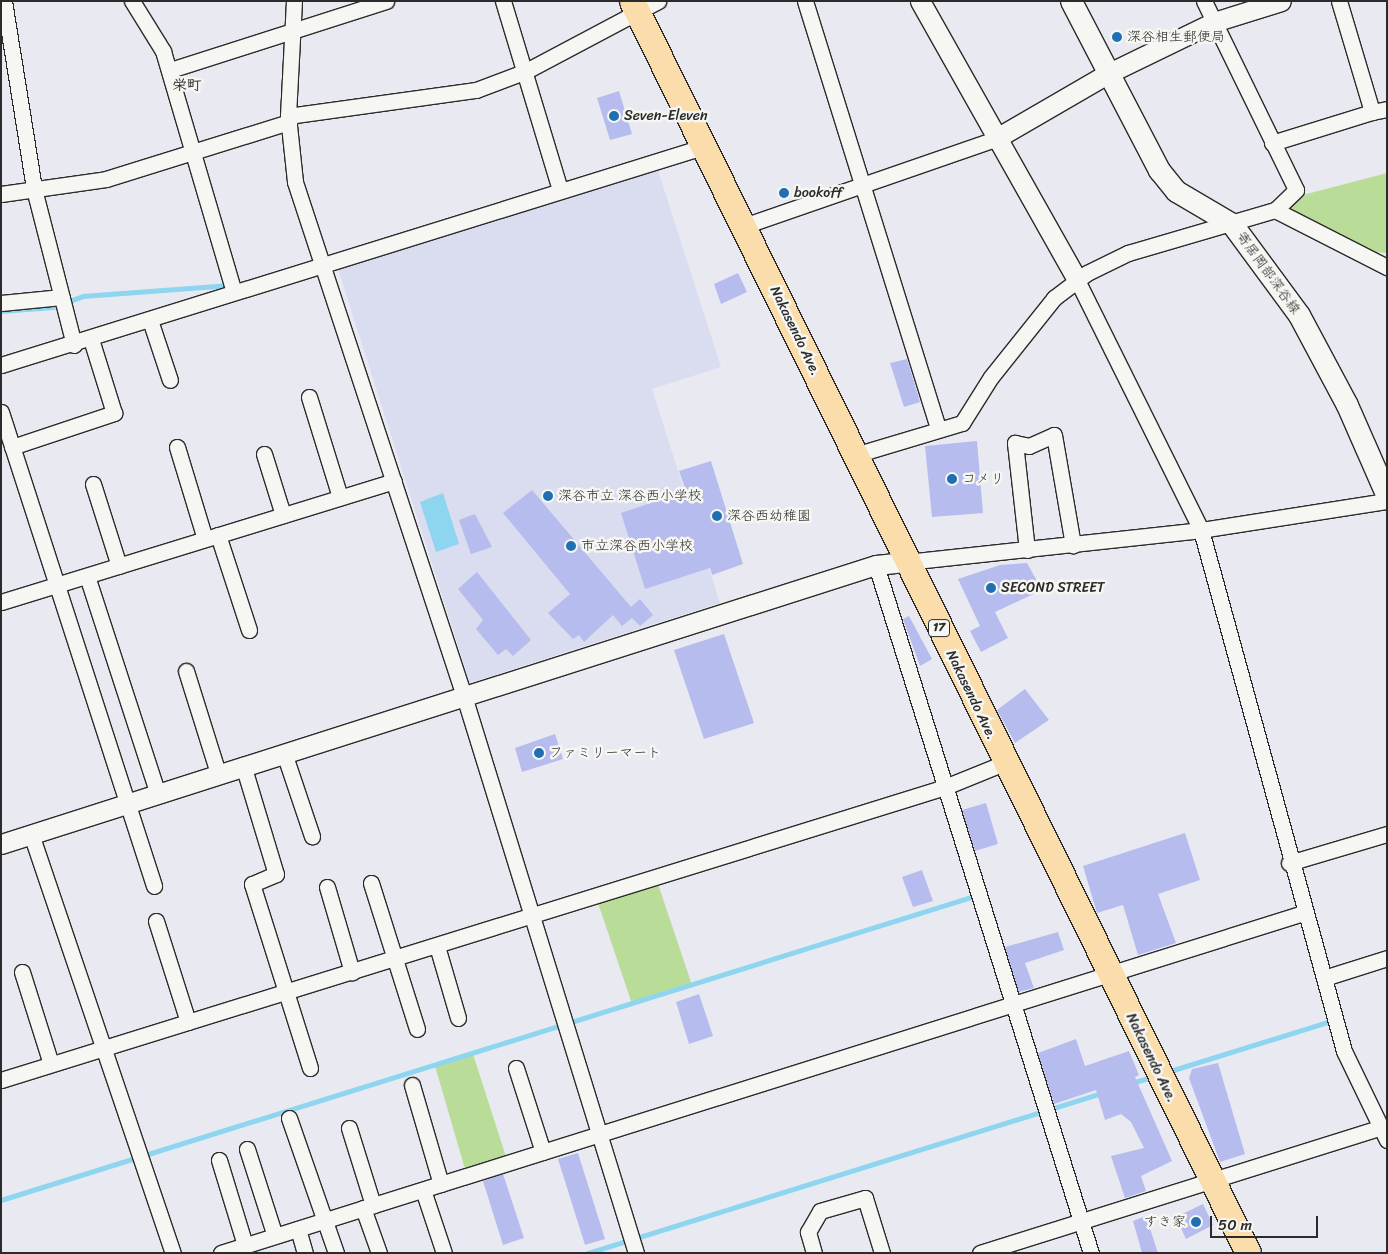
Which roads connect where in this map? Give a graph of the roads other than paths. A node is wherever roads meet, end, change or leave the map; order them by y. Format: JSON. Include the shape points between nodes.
{"nodes":[{"id":1,"x":4,"y":1,"type":"edge"},
{"id":2,"x":132,"y":1,"type":"edge"},
{"id":3,"x":294,"y":1,"type":"edge"},
{"id":4,"x":386,"y":1,"type":"edge"},
{"id":5,"x":503,"y":1,"type":"edge"},
{"id":6,"x":805,"y":1,"type":"edge"},
{"id":7,"x":920,"y":1,"type":"edge"},
{"id":8,"x":1071,"y":1,"type":"edge"},
{"id":9,"x":1204,"y":1,"type":"edge"},
{"id":10,"x":1281,"y":1,"type":"edge"},
{"id":11,"x":1340,"y":1,"type":"edge"},
{"id":12,"x":643,"y":5,"type":"edge"},
{"id":13,"x":1214,"y":22,"type":"junction"},
{"id":14,"x":292,"y":30,"type":"junction"},
{"id":15,"x":170,"y":70,"type":"junction"},
{"id":16,"x":524,"y":72,"type":"junction"},
{"id":17,"x":1107,"y":74,"type":"junction"},
{"id":18,"x":1387,"y":108,"type":"edge"},
{"id":19,"x":1372,"y":112,"type":"junction"},
{"id":20,"x":289,"y":119,"type":"junction"},
{"id":21,"x":995,"y":140,"type":"junction"},
{"id":22,"x":1272,"y":143,"type":"junction"},
{"id":23,"x":706,"y":146,"type":"junction"},
{"id":24,"x":194,"y":149,"type":"junction"},
{"id":25,"x":861,"y":188,"type":"junction"},
{"id":26,"x":34,"y":189,"type":"junction"},
{"id":27,"x":560,"y":190,"type":"junction"},
{"id":28,"x":1,"y":194,"type":"edge"},
{"id":29,"x":1275,"y":210,"type":"junction"},
{"id":30,"x":1232,"y":224,"type":"junction"},
{"id":31,"x":744,"y":226,"type":"junction"},
{"id":32,"x":324,"y":264,"type":"junction"},
{"id":33,"x":1387,"y":267,"type":"edge"},
{"id":34,"x":1076,"y":280,"type":"junction"},
{"id":35,"x":234,"y":292,"type":"junction"},
{"id":36,"x":62,"y":296,"type":"junction"},
{"id":37,"x":1,"y":304,"type":"edge"},
{"id":38,"x":150,"y":320,"type":"junction"},
{"id":39,"x":91,"y":339,"type":"junction"},
{"id":40,"x":74,"y":345,"type":"junction"},
{"id":41,"x":1,"y":365,"type":"edge"},
{"id":42,"x":170,"y":380,"type":"dead end"},
{"id":43,"x":309,"y":397,"type":"dead end"},
{"id":44,"x":1,"y":412,"type":"edge"},
{"id":45,"x":938,"y":429,"type":"junction"},
{"id":46,"x":12,"y":447,"type":"junction"},
{"id":47,"x":177,"y":448,"type":"dead end"},
{"id":48,"x":264,"y":454,"type":"dead end"},
{"id":49,"x":856,"y":455,"type":"junction"},
{"id":50,"x":394,"y":481,"type":"junction"},
{"id":51,"x":93,"y":484,"type":"dead end"},
{"id":52,"x":1387,"y":496,"type":"edge"},
{"id":53,"x":340,"y":497,"type":"junction"},
{"id":54,"x":1387,"y":501,"type":"edge"},
{"id":55,"x":283,"y":515,"type":"junction"},
{"id":56,"x":1201,"y":530,"type":"junction"},
{"id":57,"x":212,"y":537,"type":"junction"},
{"id":58,"x":1073,"y":545,"type":"junction"},
{"id":59,"x":1028,"y":550,"type":"junction"},
{"id":60,"x":907,"y":562,"type":"junction"},
{"id":61,"x":876,"y":565,"type":"junction"},
{"id":62,"x":119,"y":566,"type":"junction"},
{"id":63,"x":87,"y":576,"type":"junction"},
{"id":64,"x":54,"y":586,"type":"junction"},
{"id":65,"x":1,"y":602,"type":"edge"},
{"id":66,"x":249,"y":630,"type":"dead end"},
{"id":67,"x":186,"y":671,"type":"dead end"},
{"id":68,"x":464,"y":696,"type":"junction"},
{"id":69,"x":284,"y":753,"type":"junction"},
{"id":70,"x":1004,"y":763,"type":"junction"},
{"id":71,"x":243,"y":766,"type":"junction"},
{"id":72,"x":218,"y":773,"type":"junction"},
{"id":73,"x":945,"y":787,"type":"junction"},
{"id":74,"x":157,"y":792,"type":"junction"},
{"id":75,"x":128,"y":802,"type":"junction"},
{"id":76,"x":31,"y":834,"type":"junction"},
{"id":77,"x":1387,"y":834,"type":"edge"},
{"id":78,"x":312,"y":836,"type":"dead end"},
{"id":79,"x":1,"y":844,"type":"edge"},
{"id":80,"x":1289,"y":863,"type":"junction"},
{"id":81,"x":371,"y":883,"type":"dead end"},
{"id":82,"x":154,"y":886,"type":"dead end"},
{"id":83,"x":327,"y":887,"type":"dead end"},
{"id":84,"x":1303,"y":914,"type":"junction"},
{"id":85,"x":532,"y":917,"type":"junction"},
{"id":86,"x":156,"y":922,"type":"dead end"},
{"id":87,"x":437,"y":946,"type":"junction"},
{"id":88,"x":1387,"y":958,"type":"edge"},
{"id":89,"x":395,"y":959,"type":"junction"},
{"id":90,"x":22,"y":972,"type":"dead end"},
{"id":91,"x":352,"y":972,"type":"junction"},
{"id":92,"x":1110,"y":974,"type":"junction"},
{"id":93,"x":1324,"y":978,"type":"junction"},
{"id":94,"x":286,"y":992,"type":"junction"},
{"id":95,"x":1012,"y":1003,"type":"junction"},
{"id":96,"x":458,"y":1018,"type":"dead end"},
{"id":97,"x":188,"y":1022,"type":"junction"},
{"id":98,"x":417,"y":1029,"type":"dead end"},
{"id":99,"x":106,"y":1047,"type":"junction"},
{"id":100,"x":51,"y":1064,"type":"junction"},
{"id":101,"x":310,"y":1068,"type":"dead end"},
{"id":102,"x":516,"y":1068,"type":"dead end"},
{"id":103,"x":1,"y":1080,"type":"edge"},
{"id":104,"x":412,"y":1085,"type":"dead end"},
{"id":105,"x":289,"y":1118,"type":"dead end"},
{"id":106,"x":349,"y":1128,"type":"dead end"},
{"id":107,"x":599,"y":1132,"type":"junction"},
{"id":108,"x":1384,"y":1134,"type":"edge"},
{"id":109,"x":247,"y":1149,"type":"dead end"},
{"id":110,"x":543,"y":1152,"type":"junction"},
{"id":111,"x":219,"y":1160,"type":"dead end"},
{"id":112,"x":1212,"y":1179,"type":"junction"},
{"id":113,"x":441,"y":1184,"type":"junction"},
{"id":114,"x":423,"y":1190,"type":"junction"},
{"id":115,"x":368,"y":1207,"type":"junction"},
{"id":116,"x":325,"y":1220,"type":"junction"},
{"id":117,"x":1081,"y":1221,"type":"junction"},
{"id":118,"x":298,"y":1229,"type":"junction"},
{"id":119,"x":275,"y":1236,"type":"junction"},
{"id":120,"x":254,"y":1247,"type":"edge"},
{"id":121,"x":173,"y":1253,"type":"edge"},
{"id":122,"x":221,"y":1253,"type":"edge"},
{"id":123,"x":305,"y":1253,"type":"edge"},
{"id":124,"x":336,"y":1253,"type":"edge"},
{"id":125,"x":379,"y":1253,"type":"edge"},
{"id":126,"x":444,"y":1253,"type":"edge"},
{"id":127,"x":636,"y":1253,"type":"edge"},
{"id":128,"x":814,"y":1253,"type":"edge"},
{"id":129,"x":882,"y":1253,"type":"edge"},
{"id":130,"x":980,"y":1253,"type":"edge"},
{"id":131,"x":1091,"y":1253,"type":"edge"},
{"id":132,"x":1248,"y":1253,"type":"edge"}],
"edges":[{"from":1,"to":26,"type":"street"},
{"from":2,"to":15,"type":"street","via":[[151,28]]},
{"from":3,"to":14,"type":"street"},
{"from":4,"to":14,"type":"street"},
{"from":5,"to":16,"type":"street"},
{"from":6,"to":25,"type":"street"},
{"from":7,"to":21,"type":"street"},
{"from":8,"to":17,"type":"main road","name":"寄居岡部深谷線"},
{"from":9,"to":13,"type":"street"},
{"from":10,"to":13,"type":"street"},
{"from":11,"to":19,"type":"street"},
{"from":12,"to":16,"type":"street"},
{"from":12,"to":23,"type":"highway","name":"Nakasendo Ave.","number":"17"},
{"from":13,"to":17,"type":"street"},
{"from":13,"to":22,"type":"street"},
{"from":14,"to":15,"type":"street"},
{"from":14,"to":20,"type":"street"},
{"from":15,"to":24,"type":"street"},
{"from":16,"to":20,"type":"street","via":[[476,90],[429,100]]},
{"from":16,"to":27,"type":"street"},
{"from":17,"to":21,"type":"street"},
{"from":17,"to":30,"type":"main road","name":"寄居岡部深谷線","via":[[1159,170],[1176,191]]},
{"from":18,"to":19,"type":"street"},
{"from":19,"to":22,"type":"street"},
{"from":20,"to":24,"type":"street"},
{"from":20,"to":32,"type":"street","via":[[295,182]]},
{"from":21,"to":25,"type":"street"},
{"from":21,"to":34,"type":"street"},
{"from":22,"to":29,"type":"street","via":[[1296,190]]},
{"from":23,"to":27,"type":"street"},
{"from":23,"to":31,"type":"highway","name":"Nakasendo Ave.","number":"17"},
{"from":24,"to":26,"type":"street","via":[[106,179]]},
{"from":24,"to":35,"type":"street"},
{"from":25,"to":31,"type":"street"},
{"from":25,"to":45,"type":"street"},
{"from":26,"to":28,"type":"street"},
{"from":26,"to":36,"type":"street"},
{"from":27,"to":32,"type":"street"},
{"from":29,"to":30,"type":"street"},
{"from":29,"to":33,"type":"street"},
{"from":30,"to":34,"type":"street","via":[[1128,253]]},
{"from":30,"to":52,"type":"main road","name":"寄居岡部深谷線","via":[[1299,315],[1347,405]]},
{"from":31,"to":49,"type":"highway","name":"Nakasendo Ave.","number":"17"},
{"from":32,"to":35,"type":"street"},
{"from":32,"to":50,"type":"street"},
{"from":34,"to":45,"type":"street","via":[[1030,328],[962,423]]},
{"from":34,"to":56,"type":"street"},
{"from":35,"to":38,"type":"street"},
{"from":36,"to":37,"type":"street"},
{"from":36,"to":40,"type":"street"},
{"from":38,"to":39,"type":"street"},
{"from":38,"to":42,"type":"street"},
{"from":39,"to":40,"type":"street"},
{"from":39,"to":46,"type":"street","via":[[114,413]]},
{"from":40,"to":41,"type":"street"},
{"from":43,"to":53,"type":"street"},
{"from":44,"to":46,"type":"street"},
{"from":45,"to":49,"type":"street"},
{"from":46,"to":64,"type":"street"},
{"from":47,"to":57,"type":"street"},
{"from":48,"to":55,"type":"street"},
{"from":49,"to":60,"type":"highway","name":"Nakasendo Ave.","number":"17"},
{"from":50,"to":53,"type":"street"},
{"from":50,"to":68,"type":"street"},
{"from":51,"to":62,"type":"street"},
{"from":53,"to":55,"type":"street"},
{"from":54,"to":56,"type":"street"},
{"from":55,"to":57,"type":"street"},
{"from":56,"to":58,"type":"street"},
{"from":56,"to":80,"type":"street"},
{"from":57,"to":62,"type":"street"},
{"from":57,"to":66,"type":"street"},
{"from":58,"to":59,"type":"street"},
{"from":58,"to":59,"type":"street","via":[[1054,435],[1028,446],[1015,443]]},
{"from":59,"to":60,"type":"street"},
{"from":60,"to":61,"type":"street"},
{"from":60,"to":70,"type":"highway","name":"Nakasendo Ave.","number":"17"},
{"from":61,"to":68,"type":"street"},
{"from":61,"to":73,"type":"street"},
{"from":62,"to":63,"type":"street"},
{"from":63,"to":64,"type":"street"},
{"from":63,"to":74,"type":"street"},
{"from":64,"to":65,"type":"street"},
{"from":64,"to":75,"type":"street"},
{"from":67,"to":72,"type":"street"},
{"from":68,"to":69,"type":"street"},
{"from":68,"to":85,"type":"street"},
{"from":69,"to":71,"type":"street"},
{"from":69,"to":78,"type":"street"},
{"from":70,"to":73,"type":"street"},
{"from":70,"to":92,"type":"highway","name":"Nakasendo Ave.","number":"17"},
{"from":71,"to":72,"type":"street"},
{"from":71,"to":94,"type":"street","via":[[276,874],[252,884]]},
{"from":72,"to":74,"type":"street"},
{"from":73,"to":85,"type":"street"},
{"from":73,"to":95,"type":"street"},
{"from":74,"to":75,"type":"street"},
{"from":75,"to":76,"type":"street"},
{"from":75,"to":82,"type":"street"},
{"from":76,"to":79,"type":"street"},
{"from":76,"to":99,"type":"street"},
{"from":77,"to":80,"type":"street"},
{"from":80,"to":84,"type":"street"},
{"from":81,"to":89,"type":"street"},
{"from":83,"to":91,"type":"street"},
{"from":84,"to":92,"type":"street"},
{"from":84,"to":93,"type":"street"},
{"from":85,"to":87,"type":"street"},
{"from":85,"to":107,"type":"street"},
{"from":86,"to":97,"type":"street"},
{"from":87,"to":89,"type":"street"},
{"from":87,"to":96,"type":"street"},
{"from":88,"to":93,"type":"street"},
{"from":89,"to":91,"type":"street"},
{"from":89,"to":98,"type":"street"},
{"from":90,"to":100,"type":"street"},
{"from":91,"to":94,"type":"street"},
{"from":92,"to":95,"type":"street"},
{"from":92,"to":112,"type":"highway","name":"Nakasendo Ave.","number":"17"},
{"from":93,"to":108,"type":"street","via":[[1344,1050]]},
{"from":94,"to":97,"type":"street"},
{"from":94,"to":101,"type":"street"},
{"from":95,"to":107,"type":"street"},
{"from":95,"to":117,"type":"street"},
{"from":97,"to":99,"type":"street"},
{"from":99,"to":100,"type":"street"},
{"from":99,"to":121,"type":"street"},
{"from":100,"to":103,"type":"street"},
{"from":102,"to":110,"type":"street"},
{"from":104,"to":113,"type":"street"},
{"from":105,"to":116,"type":"street"},
{"from":106,"to":115,"type":"street"},
{"from":107,"to":110,"type":"street"},
{"from":107,"to":127,"type":"street"},
{"from":108,"to":112,"type":"street"},
{"from":109,"to":119,"type":"street"},
{"from":110,"to":113,"type":"street"},
{"from":111,"to":120,"type":"street"},
{"from":112,"to":117,"type":"street"},
{"from":112,"to":132,"type":"highway","name":"Nakasendo Ave.","number":"17"},
{"from":113,"to":114,"type":"street"},
{"from":114,"to":115,"type":"street"},
{"from":114,"to":126,"type":"street"},
{"from":115,"to":116,"type":"street"},
{"from":115,"to":125,"type":"street"},
{"from":116,"to":118,"type":"street"},
{"from":116,"to":124,"type":"street"},
{"from":117,"to":130,"type":"street"},
{"from":117,"to":131,"type":"street"},
{"from":118,"to":119,"type":"street"},
{"from":118,"to":123,"type":"street"},
{"from":119,"to":120,"type":"street"},
{"from":120,"to":122,"type":"street"},
{"from":128,"to":129,"type":"street","via":[[808,1232],[820,1211],[865,1198]]}]}
